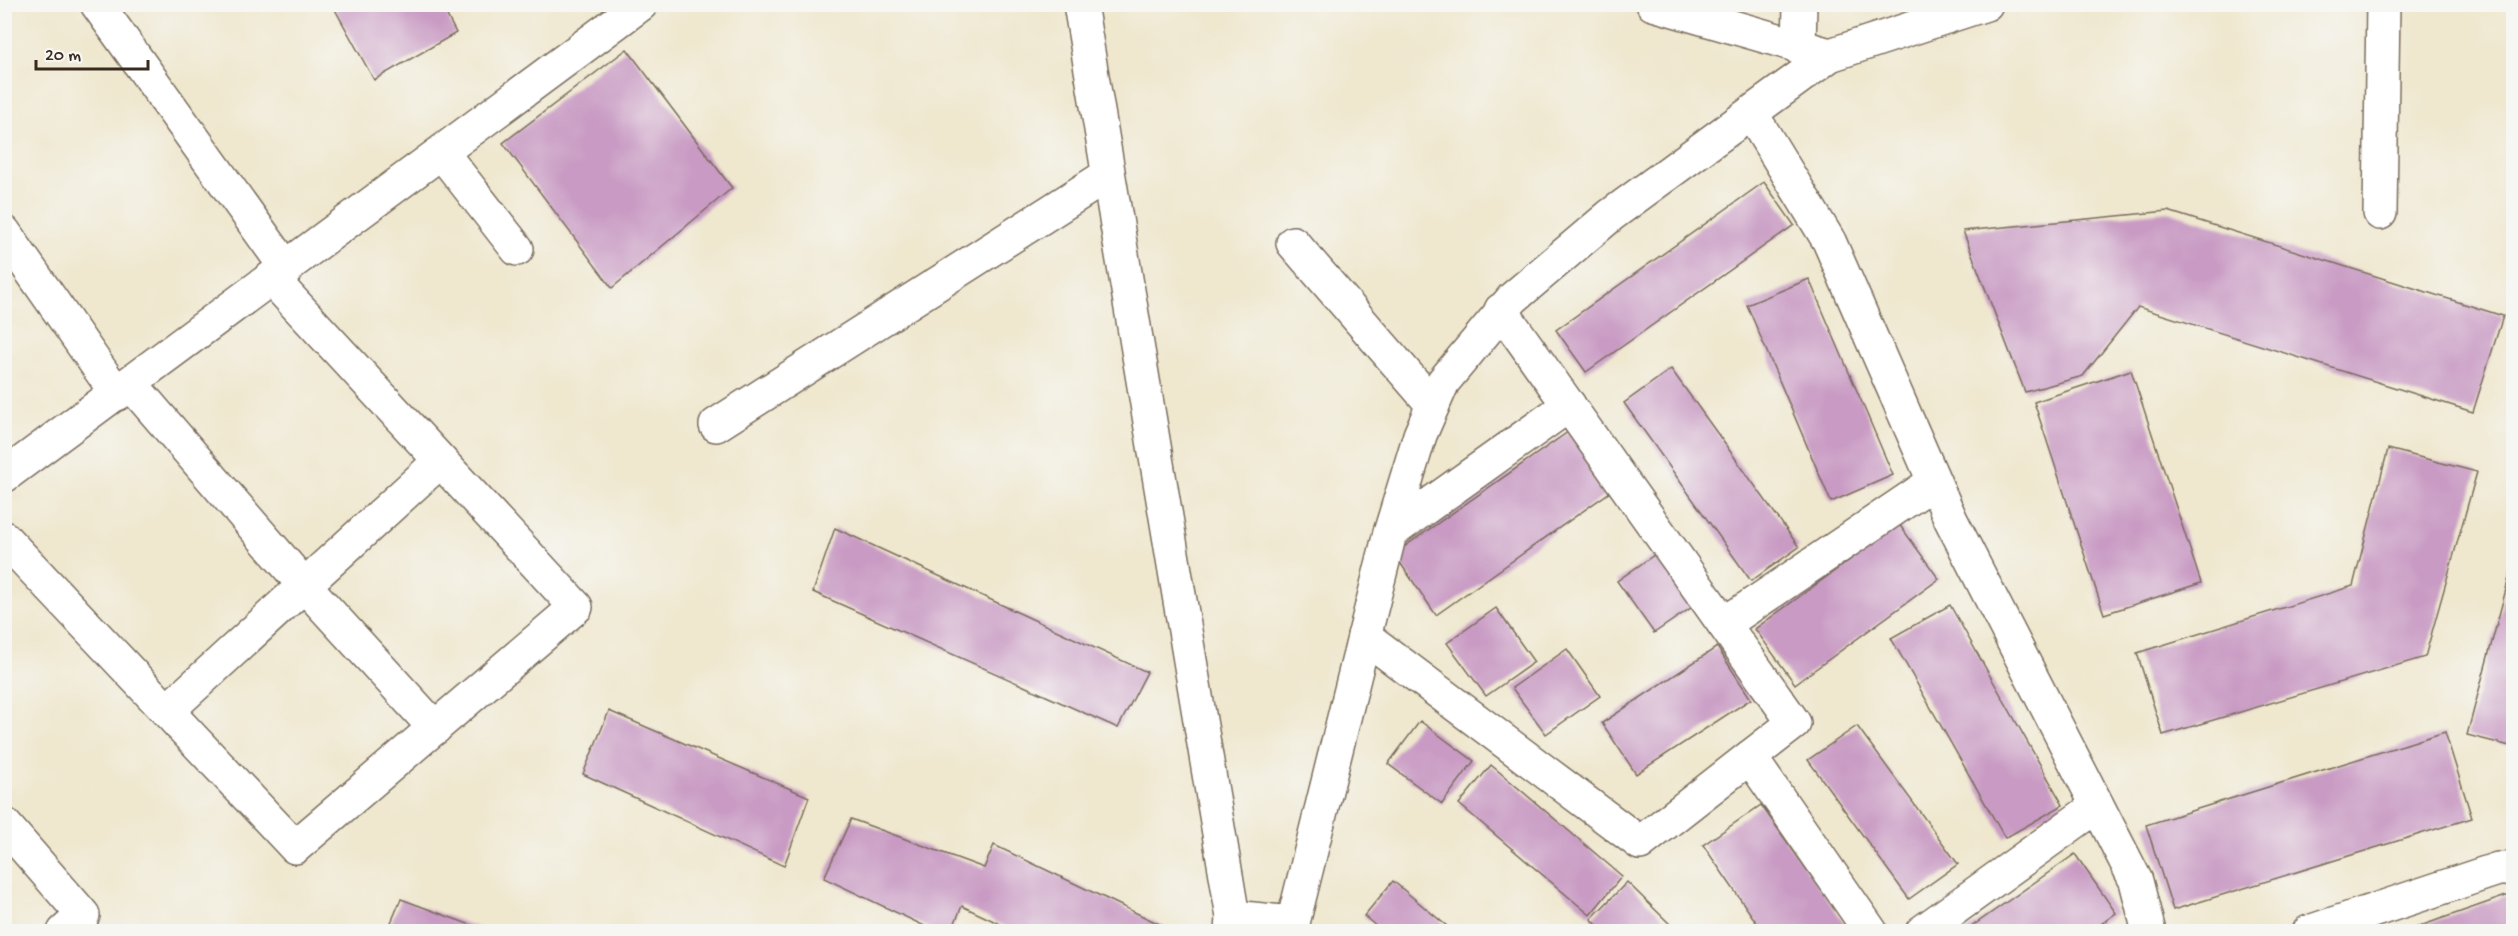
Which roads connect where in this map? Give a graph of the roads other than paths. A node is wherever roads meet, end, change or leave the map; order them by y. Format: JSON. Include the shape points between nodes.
{"nodes":[{"id":1,"x":97,"y":4,"type":"edge"},
{"id":2,"x":641,"y":4,"type":"edge"},
{"id":3,"x":1080,"y":4,"type":"edge"},
{"id":4,"x":1800,"y":4,"type":"edge"},
{"id":5,"x":1986,"y":4,"type":"edge"},
{"id":6,"x":2383,"y":4,"type":"edge"},
{"id":7,"x":1662,"y":6,"type":"edge"},
{"id":8,"x":1946,"y":11,"type":"edge"},
{"id":9,"x":1815,"y":52,"type":"junction"},
{"id":10,"x":1750,"y":113,"type":"junction"},
{"id":11,"x":442,"y":153,"type":"junction"},
{"id":12,"x":1108,"y":175,"type":"junction"},
{"id":13,"x":2380,"y":213,"type":"dead end"},
{"id":14,"x":4,"y":232,"type":"edge"},
{"id":15,"x":1293,"y":243,"type":"dead end"},
{"id":16,"x":517,"y":249,"type":"dead end"},
{"id":17,"x":280,"y":274,"type":"junction"},
{"id":18,"x":1501,"y":310,"type":"junction"},
{"id":19,"x":124,"y":389,"type":"junction"},
{"id":20,"x":1433,"y":405,"type":"junction"},
{"id":21,"x":1569,"y":405,"type":"junction"},
{"id":22,"x":716,"y":425,"type":"dead end"},
{"id":23,"x":441,"y":461,"type":"junction"},
{"id":24,"x":4,"y":476,"type":"edge"},
{"id":25,"x":1934,"y":482,"type":"junction"},
{"id":26,"x":1390,"y":533,"type":"junction"},
{"id":27,"x":4,"y":538,"type":"edge"},
{"id":28,"x":304,"y":585,"type":"junction"},
{"id":29,"x":1724,"y":624,"type":"junction"},
{"id":30,"x":1364,"y":636,"type":"junction"},
{"id":31,"x":167,"y":711,"type":"junction"},
{"id":32,"x":435,"y":728,"type":"junction"},
{"id":33,"x":1750,"y":757,"type":"junction"},
{"id":34,"x":2097,"y":806,"type":"junction"},
{"id":35,"x":4,"y":824,"type":"edge"},
{"id":36,"x":2514,"y":869,"type":"edge"},
{"id":37,"x":1233,"y":924,"type":"edge"},
{"id":38,"x":1297,"y":927,"type":"edge"},
{"id":39,"x":64,"y":932,"type":"edge"},
{"id":40,"x":1871,"y":932,"type":"edge"},
{"id":41,"x":1922,"y":932,"type":"edge"},
{"id":42,"x":2149,"y":932,"type":"edge"},
{"id":43,"x":2309,"y":932,"type":"edge"}],
"edges":[{"from":1,"to":17,"type":"street"},
{"from":2,"to":11,"type":"street"},
{"from":3,"to":12,"type":"street"},
{"from":4,"to":9,"type":"street"},
{"from":5,"to":8,"type":"street"},
{"from":6,"to":13,"type":"street"},
{"from":7,"to":9,"type":"street"},
{"from":8,"to":9,"type":"street"},
{"from":9,"to":10,"type":"street"},
{"from":10,"to":18,"type":"street","via":[[1611,215]]},
{"from":10,"to":25,"type":"street","via":[[1829,241]]},
{"from":11,"to":16,"type":"street"},
{"from":11,"to":17,"type":"street"},
{"from":12,"to":22,"type":"street"},
{"from":12,"to":37,"type":"street"},
{"from":14,"to":19,"type":"street"},
{"from":15,"to":20,"type":"street"},
{"from":17,"to":19,"type":"street"},
{"from":17,"to":23,"type":"street"},
{"from":18,"to":20,"type":"street","via":[[1443,382]]},
{"from":18,"to":21,"type":"street"},
{"from":19,"to":24,"type":"street"},
{"from":19,"to":28,"type":"street"},
{"from":20,"to":26,"type":"street"},
{"from":21,"to":26,"type":"street"},
{"from":21,"to":29,"type":"street"},
{"from":23,"to":28,"type":"street"},
{"from":23,"to":32,"type":"street","via":[[576,607]]},
{"from":25,"to":29,"type":"street"},
{"from":25,"to":34,"type":"street"},
{"from":26,"to":30,"type":"street"},
{"from":27,"to":31,"type":"street"},
{"from":28,"to":31,"type":"street"},
{"from":28,"to":32,"type":"street"},
{"from":29,"to":33,"type":"street","via":[[1794,723]]},
{"from":30,"to":33,"type":"street","via":[[1640,843]]},
{"from":30,"to":38,"type":"street"},
{"from":31,"to":32,"type":"street","via":[[295,847]]},
{"from":33,"to":40,"type":"street"},
{"from":34,"to":41,"type":"street"},
{"from":34,"to":42,"type":"street","via":[[2136,881]]},
{"from":35,"to":39,"type":"street","via":[[83,915]]},
{"from":36,"to":43,"type":"street","via":[[2498,869]]},
{"from":37,"to":38,"type":"street"}]}
